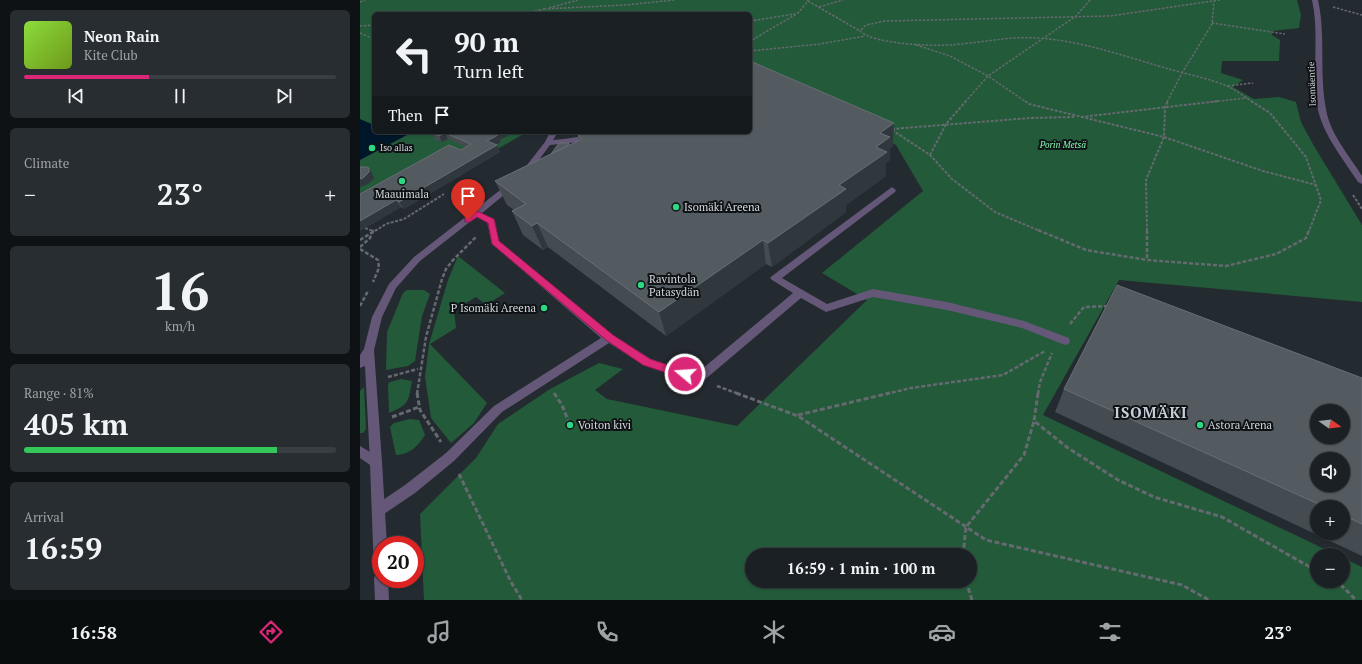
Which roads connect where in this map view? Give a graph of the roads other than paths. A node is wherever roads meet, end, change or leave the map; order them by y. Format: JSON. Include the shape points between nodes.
{"nodes":[{"id":1,"x":1315,"y":0,"type":"edge"},
{"id":2,"x":553,"y":134,"type":"edge"},
{"id":3,"x":607,"y":134,"type":"edge"},
{"id":4,"x":548,"y":143,"type":"junction"},
{"id":5,"x":1362,"y":182,"type":"edge"},
{"id":6,"x":892,"y":190,"type":"dead end"},
{"id":7,"x":477,"y":214,"type":"junction"},
{"id":8,"x":800,"y":293,"type":"junction"},
{"id":9,"x":609,"y":338,"type":"junction"},
{"id":10,"x":1061,"y":339,"type":"road end"},
{"id":11,"x":369,"y":350,"type":"junction"},
{"id":12,"x":360,"y":364,"type":"edge"},
{"id":13,"x":360,"y":451,"type":"edge"},
{"id":14,"x":376,"y":462,"type":"junction"},
{"id":15,"x":379,"y":510,"type":"junction"},
{"id":16,"x":380,"y":536,"type":"edge"},
{"id":17,"x":381,"y":588,"type":"edge"},
{"id":18,"x":382,"y":600,"type":"edge"}],
"edges":[{"from":1,"to":5,"type":"street","name":"Isomäentie","via":[[1319,19],[1322,110],[1329,131]]},
{"from":2,"to":4,"type":"street"},
{"from":3,"to":4,"type":"street","via":[[569,142]]},
{"from":4,"to":7,"type":"street","via":[[524,174]]},
{"from":6,"to":8,"type":"street","via":[[775,278]]},
{"from":7,"to":9,"type":"street","via":[[491,221],[495,242]]},
{"from":7,"to":11,"type":"street","via":[[417,259],[392,286],[377,317]]},
{"from":8,"to":9,"type":"street","via":[[698,379],[647,362]]},
{"from":8,"to":10,"type":"street","via":[[826,308],[873,293],[947,306],[1016,323]]},
{"from":9,"to":15,"type":"street","via":[[498,409],[450,457]]},
{"from":11,"to":12,"type":"street"},
{"from":11,"to":14,"type":"street"},
{"from":13,"to":14,"type":"street"},
{"from":14,"to":15,"type":"street"},
{"from":15,"to":16,"type":"street"},
{"from":17,"to":18,"type":"street"}]}
